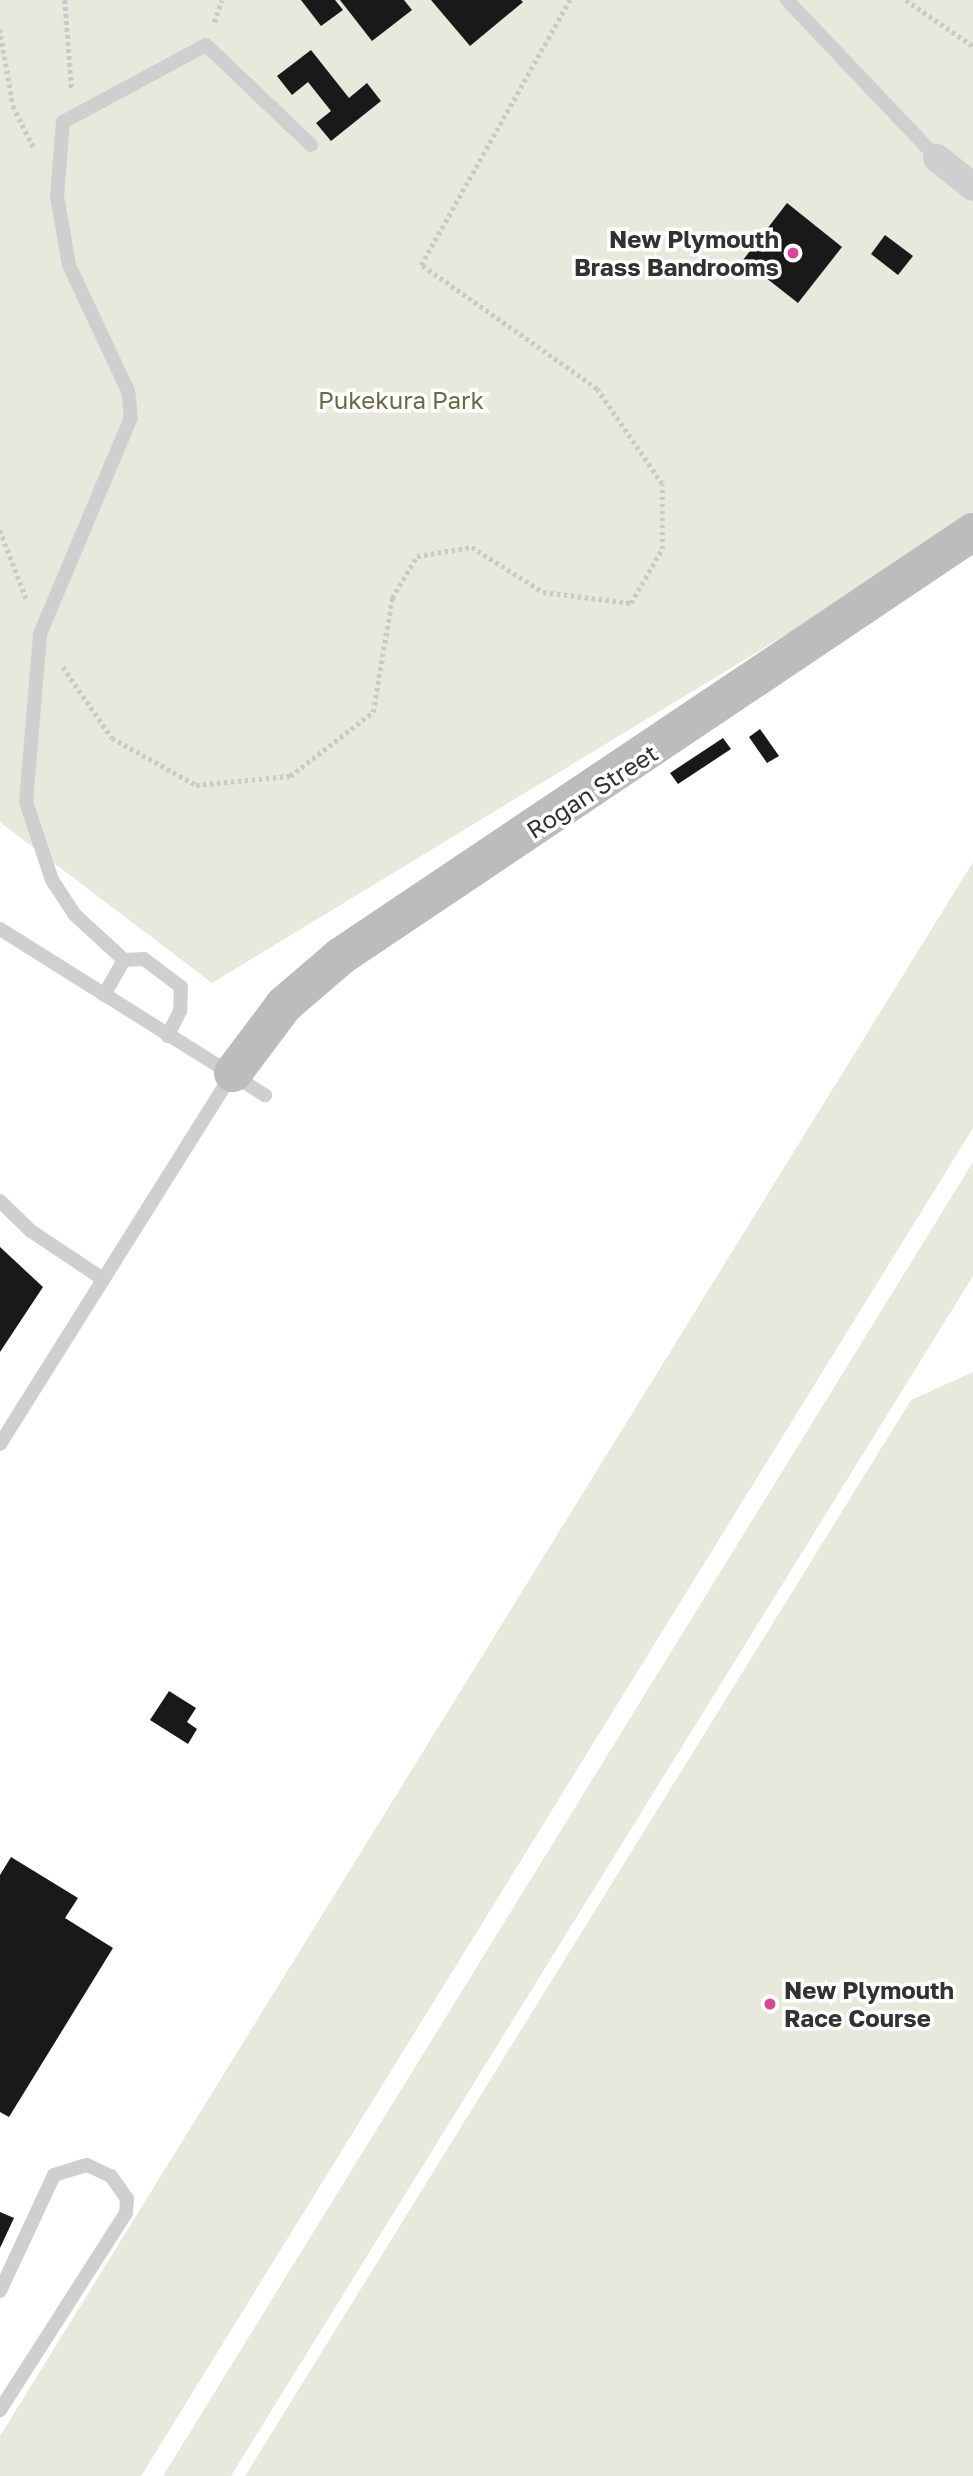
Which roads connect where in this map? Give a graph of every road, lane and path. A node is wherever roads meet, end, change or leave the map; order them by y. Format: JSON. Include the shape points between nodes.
{"nodes":[{"id":1,"x":65,"y":0,"type":"edge"},
{"id":2,"x":570,"y":0,"type":"edge"},
{"id":3,"x":786,"y":0,"type":"edge"},
{"id":4,"x":906,"y":0,"type":"edge"},
{"id":5,"x":0,"y":29,"type":"edge"},
{"id":6,"x":973,"y":46,"type":"edge"},
{"id":7,"x":73,"y":111,"type":"junction"},
{"id":8,"x":311,"y":145,"type":"dead end"},
{"id":9,"x":937,"y":158,"type":"joint"},
{"id":10,"x":973,"y":187,"type":"edge"},
{"id":11,"x":57,"y":196,"type":"junction"},
{"id":12,"x":0,"y":530,"type":"edge"},
{"id":13,"x":973,"y":532,"type":"edge"},
{"id":14,"x":40,"y":634,"type":"junction"},
{"id":15,"x":0,"y":929,"type":"edge"},
{"id":16,"x":124,"y":960,"type":"junction"},
{"id":17,"x":104,"y":995,"type":"junction"},
{"id":18,"x":162,"y":1033,"type":"junction"},
{"id":19,"x":218,"y":1066,"type":"junction"},
{"id":20,"x":265,"y":1094,"type":"dead end"},
{"id":21,"x":0,"y":1200,"type":"edge"},
{"id":22,"x":100,"y":1277,"type":"junction"},
{"id":23,"x":0,"y":1444,"type":"edge"},
{"id":24,"x":0,"y":2291,"type":"edge"},
{"id":25,"x":0,"y":2410,"type":"edge"}],
"edges":[{"from":1,"to":7,"type":"path"},
{"from":2,"to":14,"type":"path","via":[[421,264],[597,389],[662,484],[662,549],[631,603],[543,592],[471,547],[417,556],[392,598],[373,712],[290,776],[196,785],[112,738]]},
{"from":3,"to":9,"type":"lane"},
{"from":4,"to":6,"type":"path"},
{"from":5,"to":11,"type":"path","via":[[13,106]]},
{"from":7,"to":8,"type":"lane","via":[[206,45]]},
{"from":7,"to":11,"type":"lane","via":[[59,139]]},
{"from":9,"to":10,"type":"street"},
{"from":11,"to":14,"type":"lane","via":[[69,265],[128,391],[131,418]]},
{"from":12,"to":14,"type":"path"},
{"from":13,"to":19,"type":"street","name":"Rogan Street","via":[[341,956]]},
{"from":14,"to":16,"type":"lane","via":[[26,802],[52,880],[75,915]]},
{"from":15,"to":17,"type":"lane"},
{"from":16,"to":17,"type":"lane"},
{"from":16,"to":18,"type":"lane","via":[[144,959],[181,987],[180,1011]]},
{"from":17,"to":18,"type":"lane"},
{"from":18,"to":19,"type":"lane"},
{"from":19,"to":20,"type":"lane"},
{"from":19,"to":22,"type":"lane"},
{"from":21,"to":22,"type":"lane","via":[[31,1231]]},
{"from":22,"to":23,"type":"lane"},
{"from":24,"to":25,"type":"lane","via":[[54,2175],[87,2165],[111,2176],[127,2199],[126,2213]]}]}
